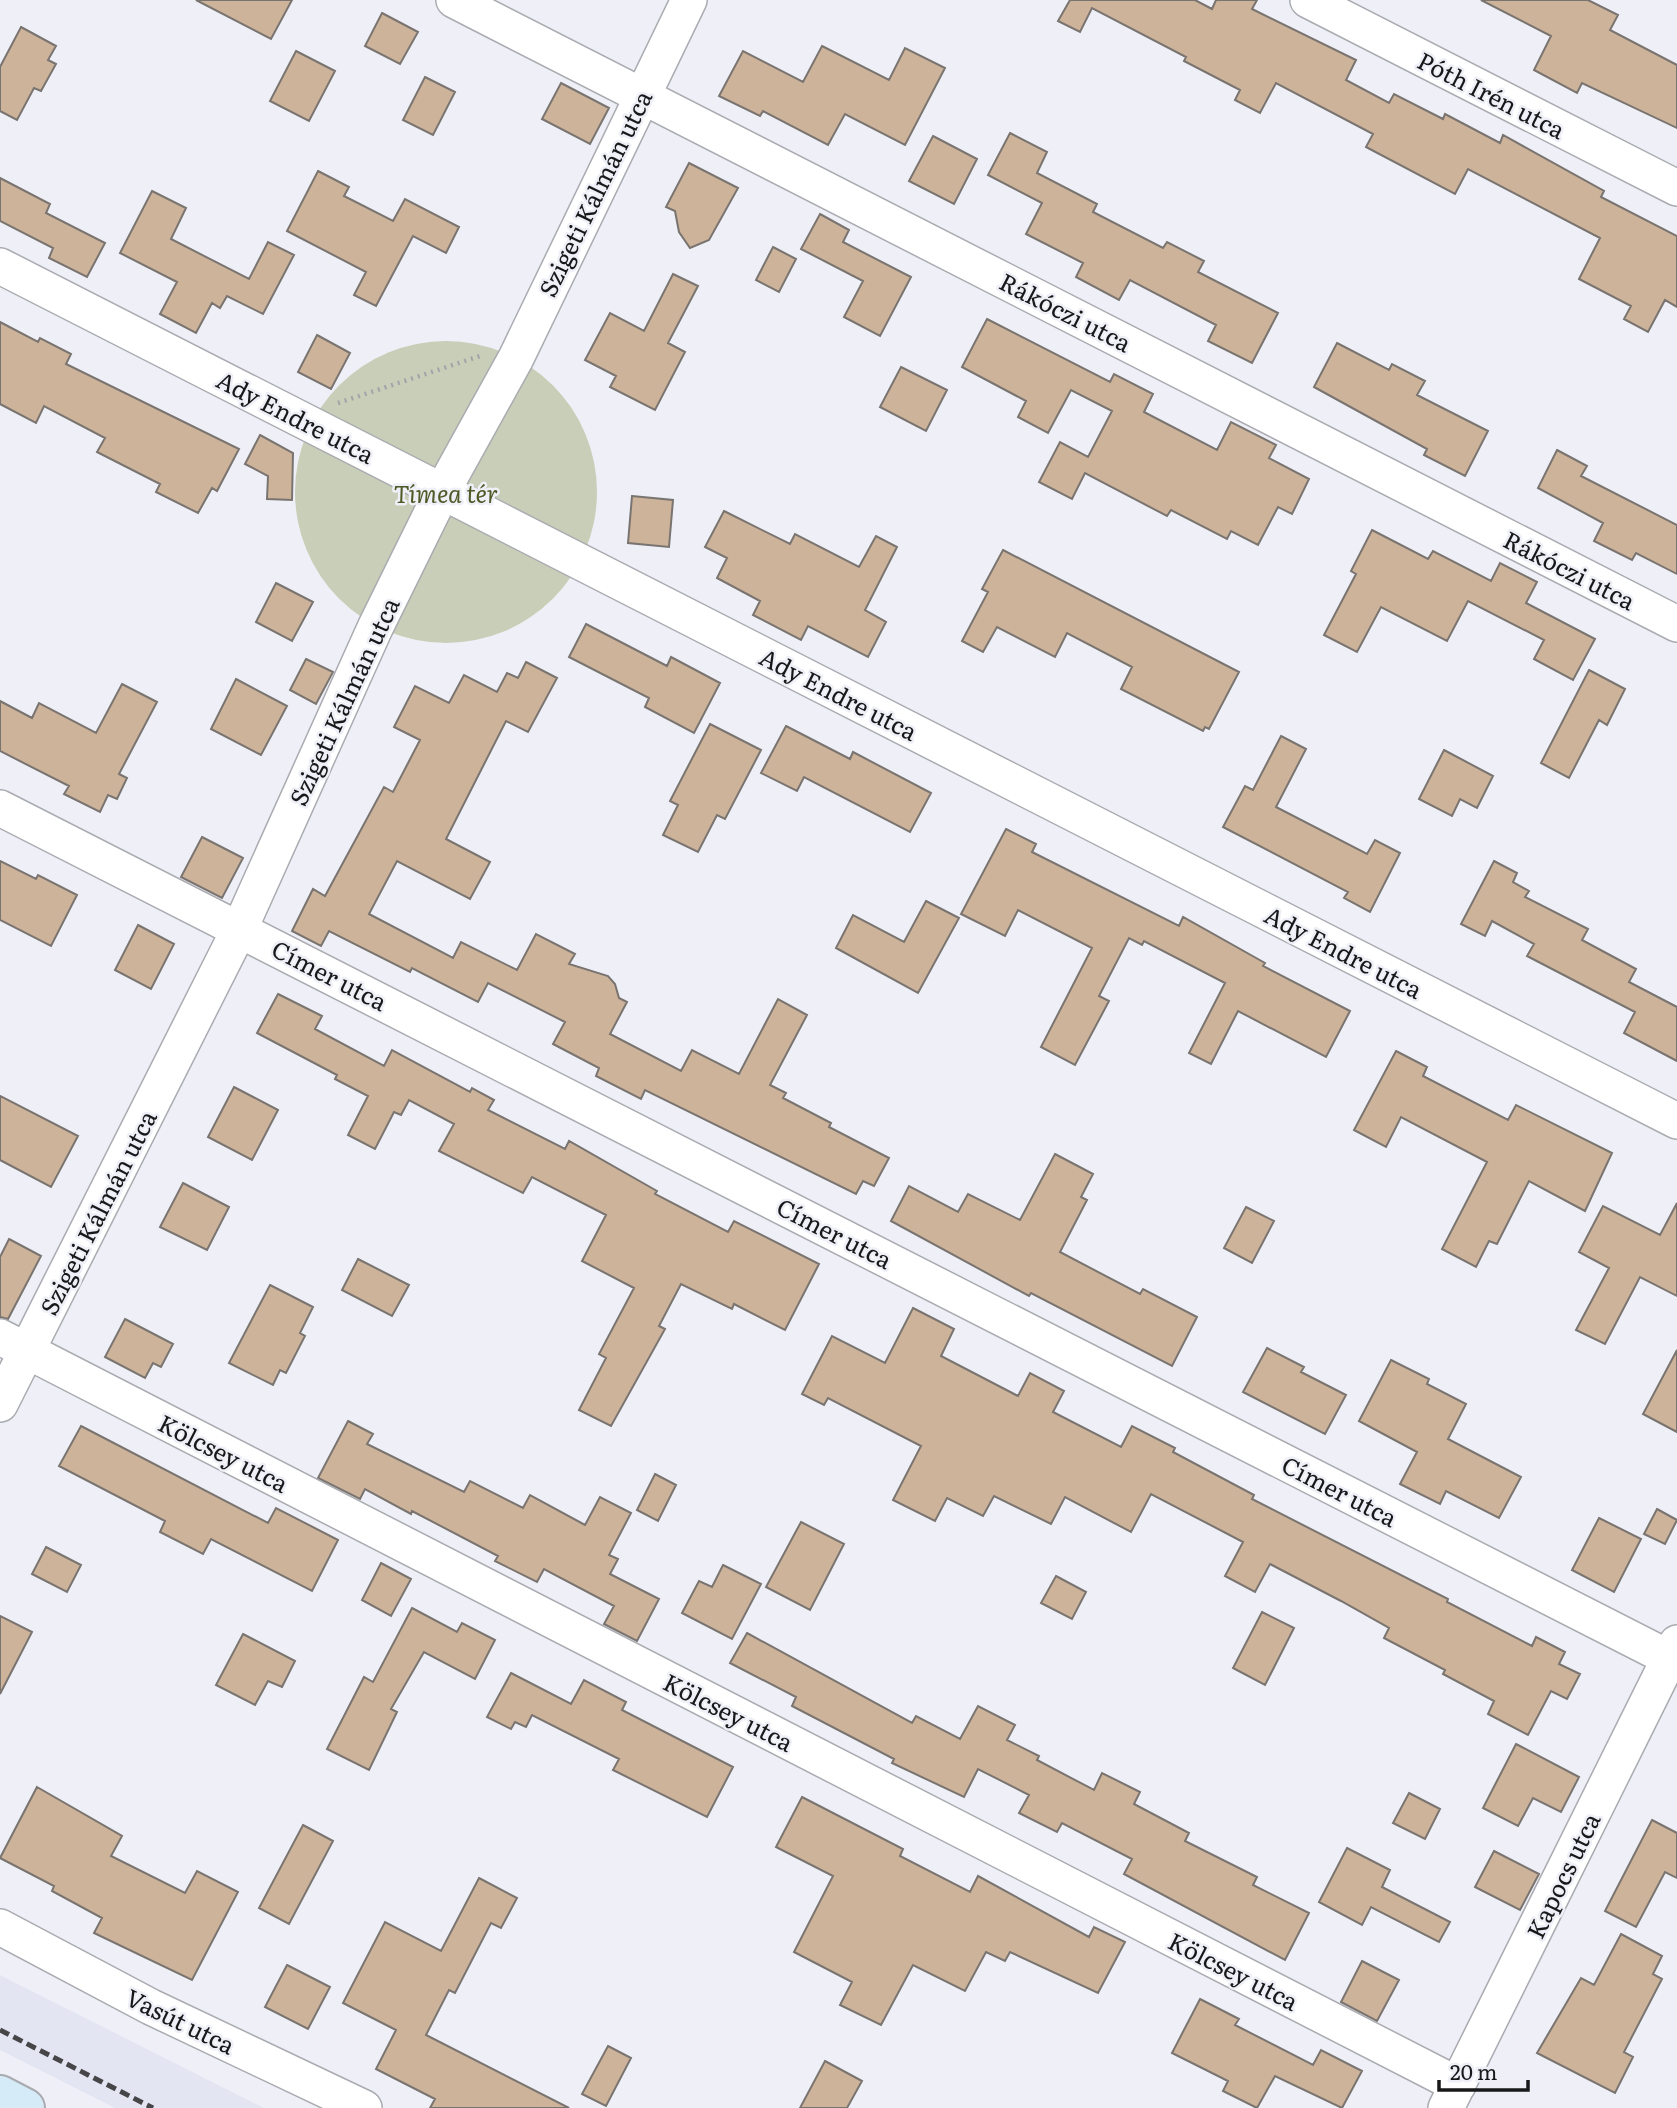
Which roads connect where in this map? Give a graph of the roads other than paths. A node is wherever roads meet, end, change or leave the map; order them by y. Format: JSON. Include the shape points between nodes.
{"nodes":[{"id":1,"x":454,"y":0,"type":"edge"},
{"id":2,"x":689,"y":0,"type":"edge"},
{"id":3,"x":1308,"y":0,"type":"edge"},
{"id":4,"x":641,"y":95,"type":"junction"},
{"id":5,"x":1677,"y":188,"type":"edge"},
{"id":6,"x":0,"y":266,"type":"edge"},
{"id":7,"x":443,"y":490,"type":"junction"},
{"id":8,"x":1677,"y":624,"type":"edge"},
{"id":9,"x":0,"y":807,"type":"edge"},
{"id":10,"x":240,"y":928,"type":"junction"},
{"id":11,"x":1677,"y":1121,"type":"edge"},
{"id":12,"x":13,"y":1344,"type":"edge"},
{"id":13,"x":0,"y":1404,"type":"edge"},
{"id":14,"x":1673,"y":1650,"type":"edge"},
{"id":15,"x":0,"y":1927,"type":"edge"},
{"id":16,"x":0,"y":2095,"type":"edge"},
{"id":17,"x":1452,"y":2096,"type":"edge"},
{"id":18,"x":25,"y":2108,"type":"edge"},
{"id":19,"x":364,"y":2108,"type":"edge"}],
"edges":[{"from":1,"to":4,"type":"street","name":"Rákóczi utca"},
{"from":2,"to":4,"type":"street","name":"Szigeti Kálmán utca"},
{"from":3,"to":5,"type":"street","name":"Póth Irén utca"},
{"from":4,"to":7,"type":"street","name":"Szigeti Kálmán utca","via":[[524,341]]},
{"from":4,"to":8,"type":"street","name":"Rákóczi utca"},
{"from":6,"to":7,"type":"street","name":"Ady Endre utca"},
{"from":7,"to":10,"type":"street","name":"Szigeti Kálmán utca","via":[[375,628]]},
{"from":7,"to":11,"type":"street","name":"Ady Endre utca"},
{"from":9,"to":10,"type":"street","name":"Címer utca"},
{"from":10,"to":12,"type":"street","name":"Szigeti Kálmán utca"},
{"from":10,"to":14,"type":"street","name":"Címer utca"},
{"from":12,"to":13,"type":"street","name":"Szigeti Kálmán utca"},
{"from":12,"to":17,"type":"street","name":"Kölcsey utca"},
{"from":14,"to":17,"type":"street","name":"Kapocs utca"},
{"from":15,"to":19,"type":"street","name":"Vasút utca","via":[[151,2007]]},
{"from":16,"to":18,"type":"main road"}]}
